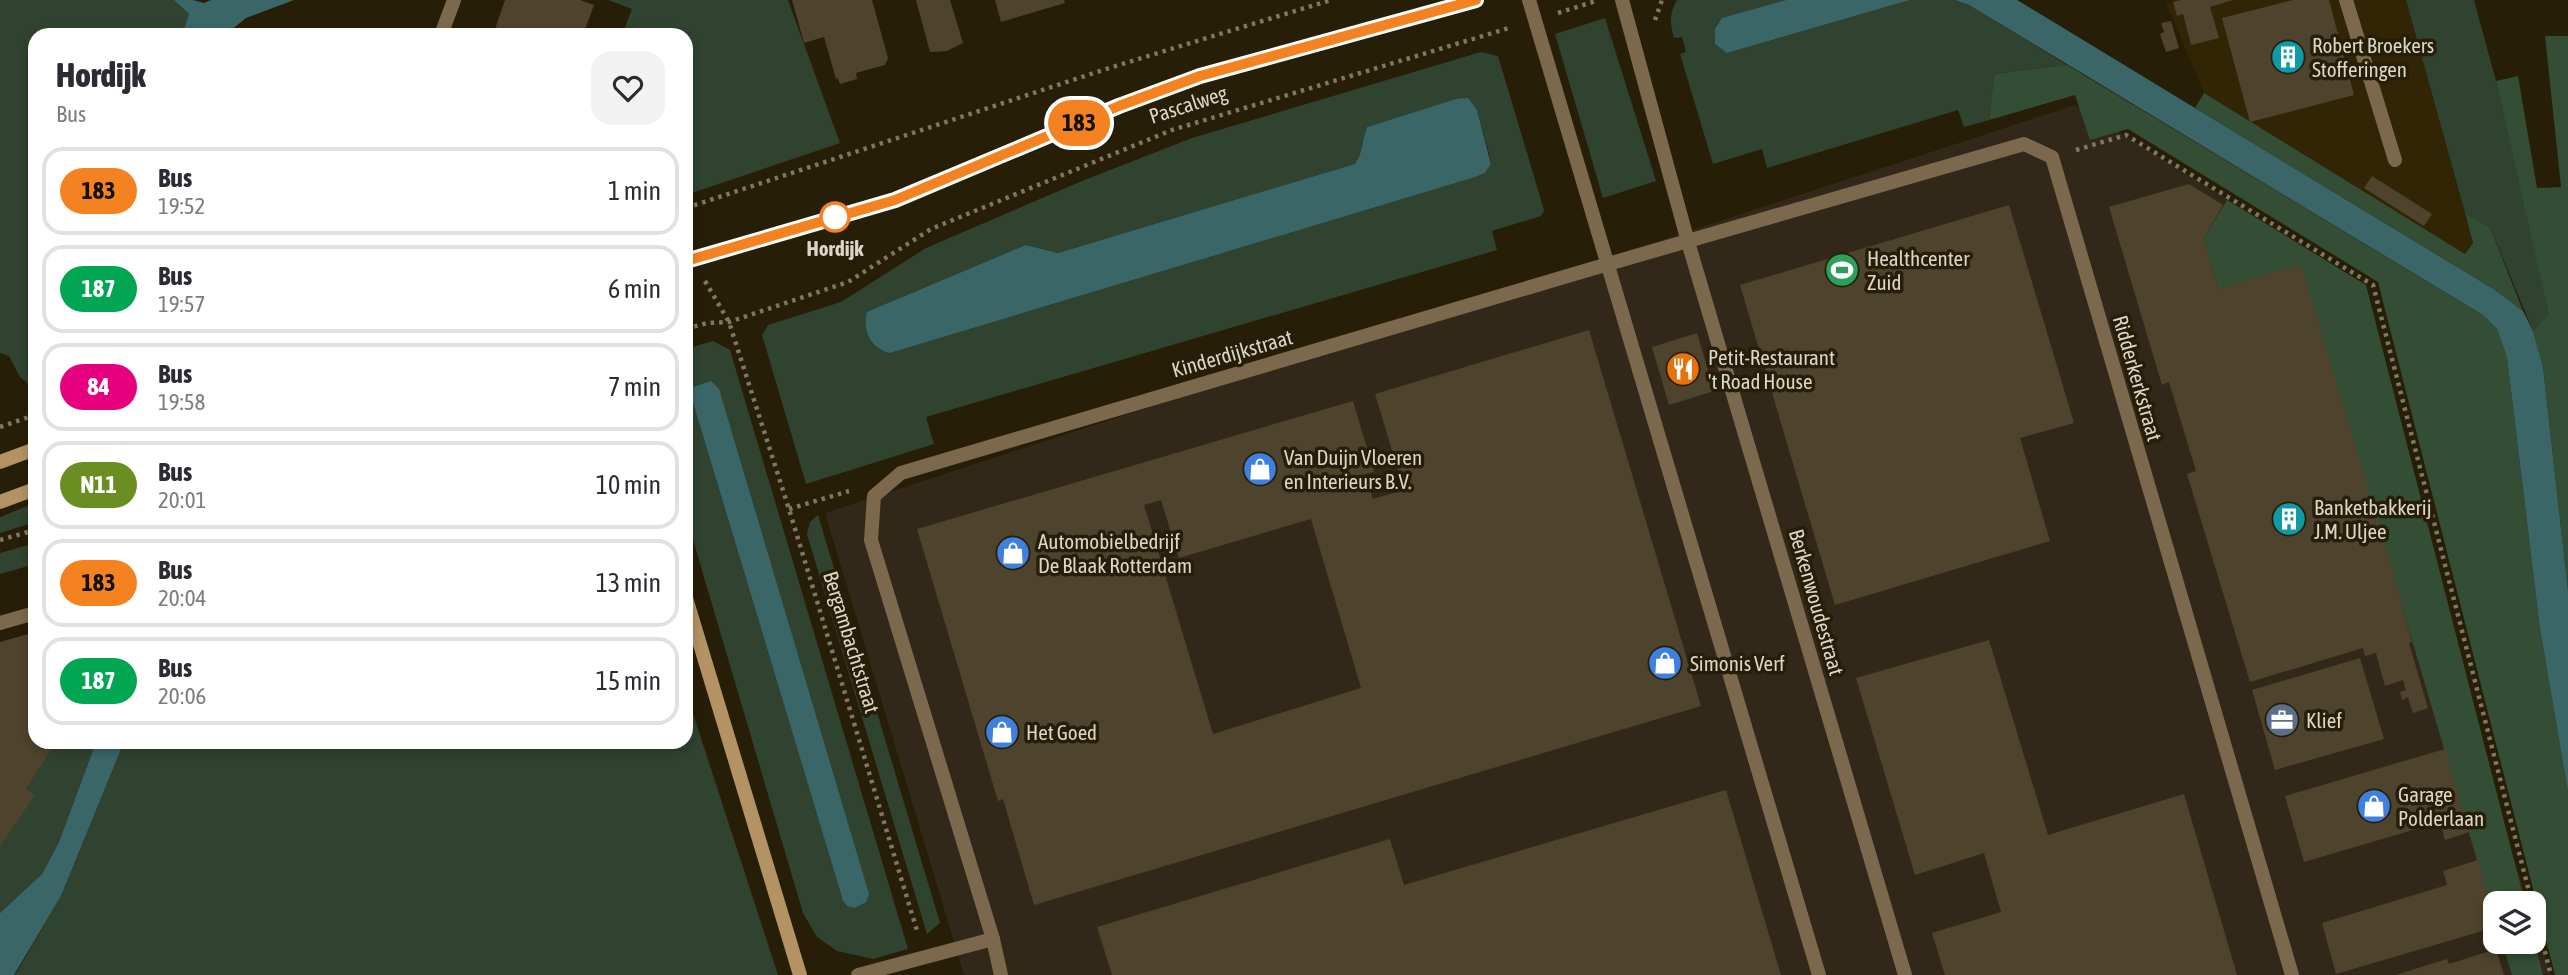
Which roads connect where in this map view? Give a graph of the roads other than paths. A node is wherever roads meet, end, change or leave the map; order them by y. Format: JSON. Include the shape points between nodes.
{"nodes":[{"id":1,"x":454,"y":0,"type":"edge"},
{"id":2,"x":1476,"y":0,"type":"edge"},
{"id":3,"x":1529,"y":0,"type":"edge"},
{"id":4,"x":1622,"y":0,"type":"edge"},
{"id":5,"x":2346,"y":0,"type":"edge"},
{"id":6,"x":444,"y":28,"type":"edge"},
{"id":7,"x":2395,"y":160,"type":"dead end"},
{"id":8,"x":1688,"y":242,"type":"junction"},
{"id":9,"x":693,"y":259,"type":"edge"},
{"id":10,"x":1608,"y":264,"type":"junction"},
{"id":11,"x":28,"y":452,"type":"edge"},
{"id":12,"x":0,"y":462,"type":"edge"},
{"id":13,"x":28,"y":492,"type":"edge"},
{"id":14,"x":0,"y":502,"type":"edge"},
{"id":15,"x":28,"y":615,"type":"edge"},
{"id":16,"x":693,"y":621,"type":"edge"},
{"id":17,"x":0,"y":623,"type":"edge"},
{"id":18,"x":993,"y":939,"type":"junction"},
{"id":19,"x":800,"y":975,"type":"edge"},
{"id":20,"x":859,"y":975,"type":"edge"},
{"id":21,"x":1001,"y":975,"type":"edge"},
{"id":22,"x":1819,"y":975,"type":"edge"},
{"id":23,"x":1905,"y":975,"type":"edge"},
{"id":24,"x":2292,"y":975,"type":"edge"}],
"edges":[{"from":1,"to":6,"type":"street"},
{"from":2,"to":9,"type":"street","name":"Pascalweg","via":[[1200,76],[895,200]]},
{"from":3,"to":10,"type":"street"},
{"from":4,"to":8,"type":"street","name":"Berkenwoudestraat"},
{"from":5,"to":7,"type":"street"},
{"from":8,"to":10,"type":"street"},
{"from":8,"to":23,"type":"street","name":"Berkenwoudestraat"},
{"from":8,"to":24,"type":"street","name":"Ridderkerkstraat","via":[[2024,145],[2052,157]]},
{"from":10,"to":18,"type":"street","name":"Kinderdijkstraat","via":[[901,473],[874,496],[871,540]]},
{"from":10,"to":22,"type":"street"},
{"from":11,"to":12,"type":"street"},
{"from":13,"to":14,"type":"street"},
{"from":15,"to":17,"type":"street"},
{"from":16,"to":19,"type":"street"},
{"from":18,"to":20,"type":"street"},
{"from":18,"to":21,"type":"street"}]}
